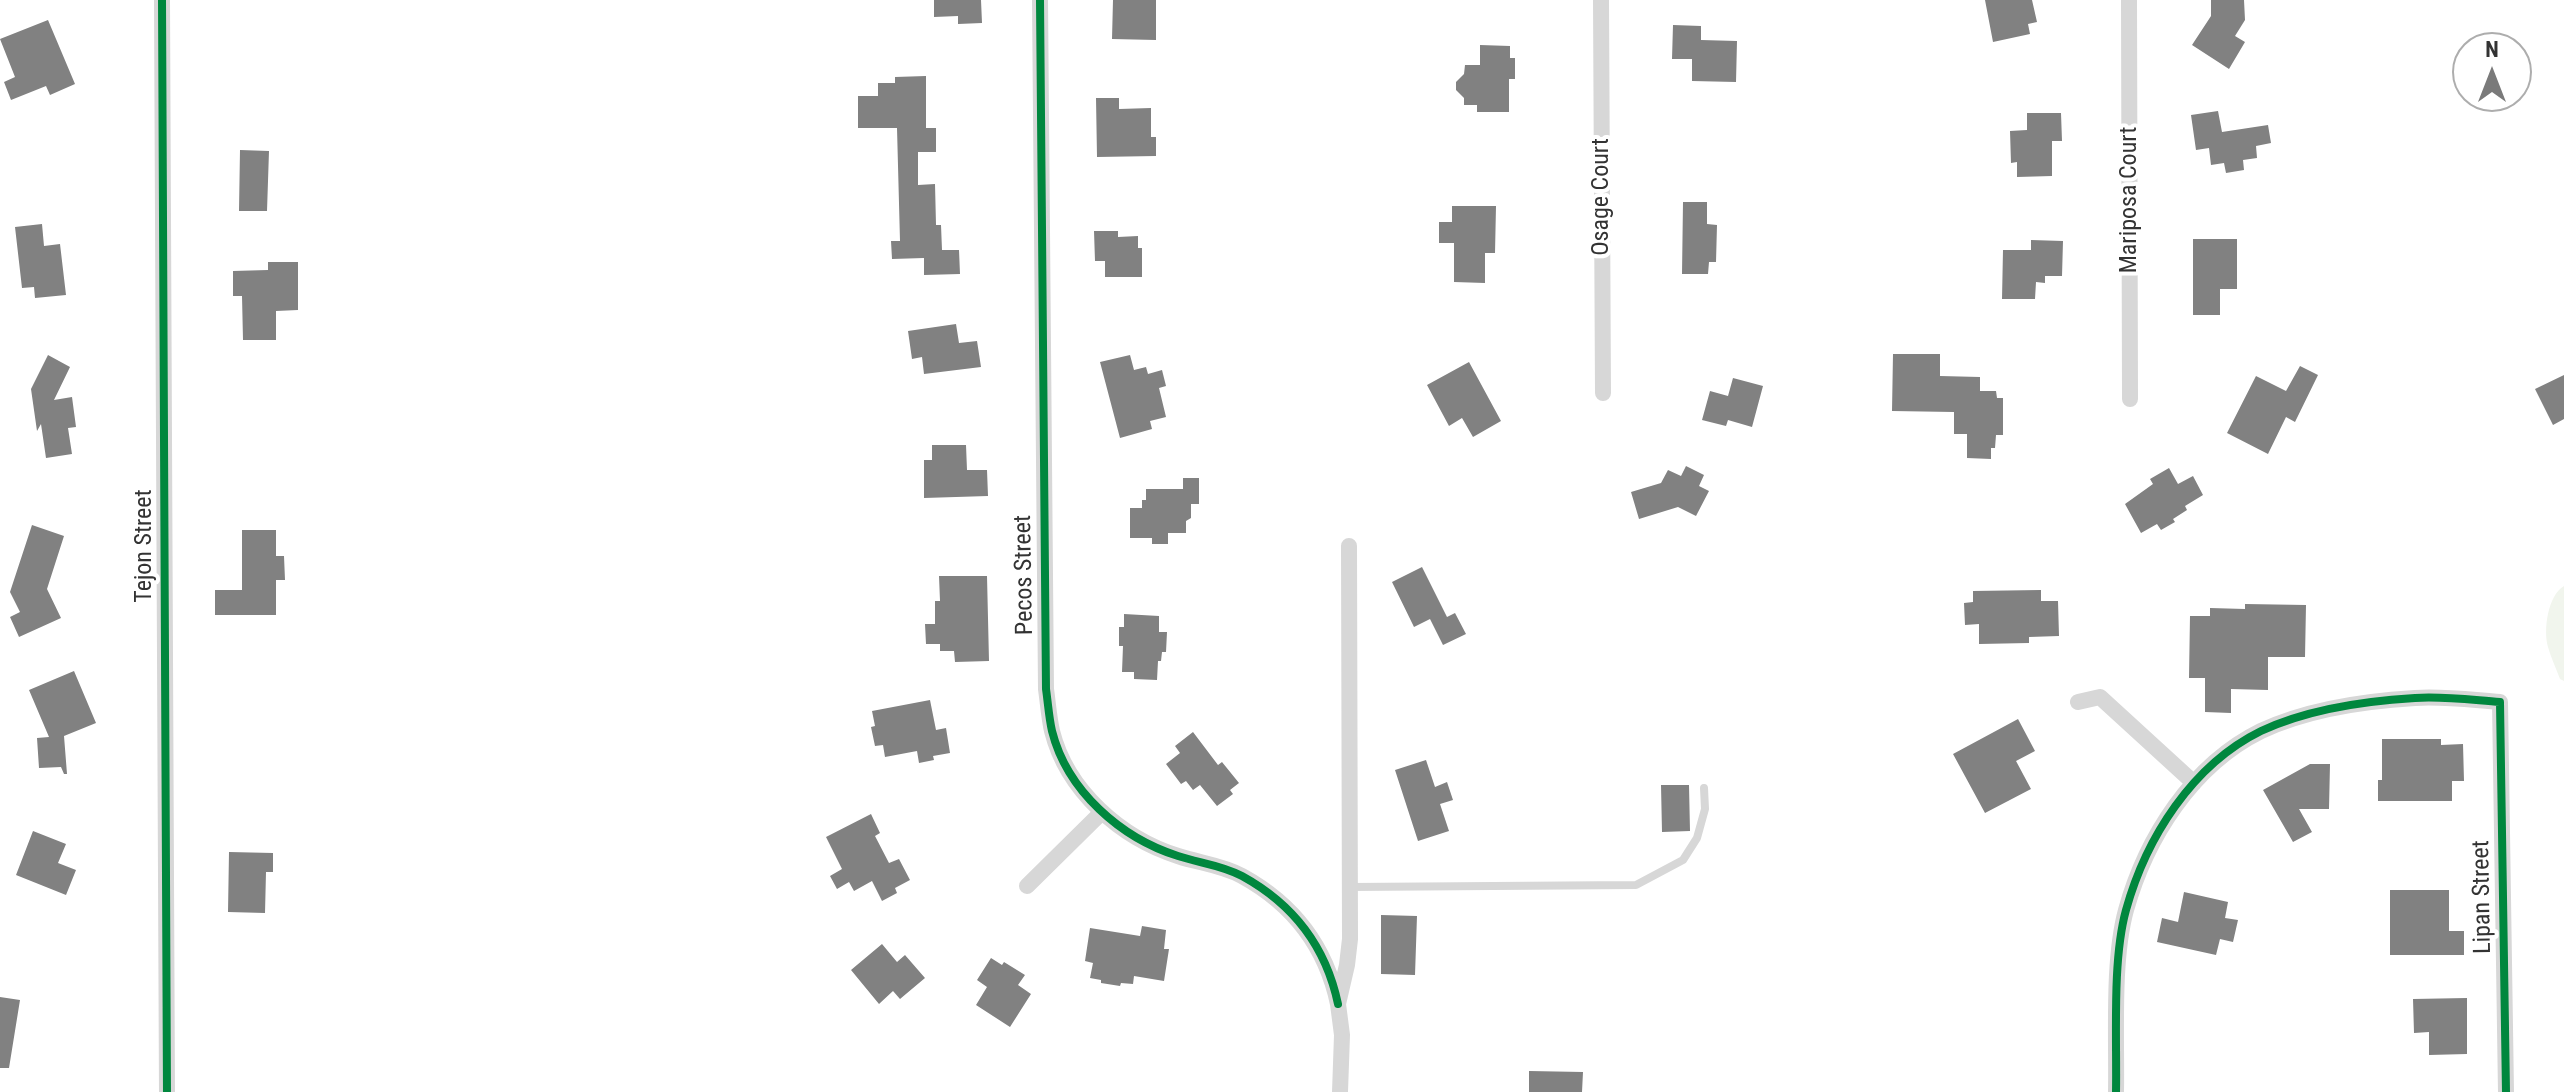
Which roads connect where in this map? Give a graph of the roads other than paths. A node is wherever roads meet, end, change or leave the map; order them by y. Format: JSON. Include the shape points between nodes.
{"nodes":[{"id":1,"x":162,"y":0,"type":"edge"},
{"id":2,"x":1040,"y":0,"type":"edge"},
{"id":3,"x":1601,"y":0,"type":"edge"},
{"id":4,"x":2129,"y":0,"type":"edge"},
{"id":5,"x":1603,"y":393,"type":"dead end"},
{"id":6,"x":2130,"y":399,"type":"dead end"},
{"id":7,"x":1349,"y":546,"type":"dead end"},
{"id":8,"x":2078,"y":702,"type":"dead end"},
{"id":9,"x":2194,"y":783,"type":"junction"},
{"id":10,"x":1704,"y":788,"type":"dead end"},
{"id":11,"x":1102,"y":812,"type":"junction"},
{"id":12,"x":1027,"y":886,"type":"dead end"},
{"id":13,"x":1350,"y":887,"type":"junction"},
{"id":14,"x":1338,"y":1004,"type":"junction"},
{"id":15,"x":167,"y":1092,"type":"edge"},
{"id":16,"x":1340,"y":1092,"type":"edge"},
{"id":17,"x":2116,"y":1092,"type":"edge"},
{"id":18,"x":2506,"y":1092,"type":"edge"}],
"edges":[{"from":1,"to":15,"type":"street","name":"Tejon Street"},
{"from":2,"to":11,"type":"street","name":"Pecos Street","via":[[1046,689],[1052,733],[1065,764]]},
{"from":3,"to":5,"type":"street","name":"Osage Court"},
{"from":4,"to":6,"type":"street","name":"Mariposa Court"},
{"from":7,"to":13,"type":"street","name":"Pecos Street"},
{"from":8,"to":9,"type":"street","via":[[2100,697]]},
{"from":9,"to":17,"type":"street","via":[[2156,835],[2125,912]]},
{"from":9,"to":18,"type":"street","name":"Lipan Street","via":[[2260,732],[2334,708],[2418,698],[2500,702]]},
{"from":10,"to":13,"type":"lane","via":[[1697,838],[1683,860],[1636,885]]},
{"from":11,"to":12,"type":"street"},
{"from":11,"to":14,"type":"street","name":"Pecos Street","via":[[1143,842],[1228,869],[1267,892],[1312,937]]},
{"from":13,"to":14,"type":"street","name":"Pecos Street","via":[[1350,939]]},
{"from":14,"to":16,"type":"street","name":"Pecos Street"}]}
